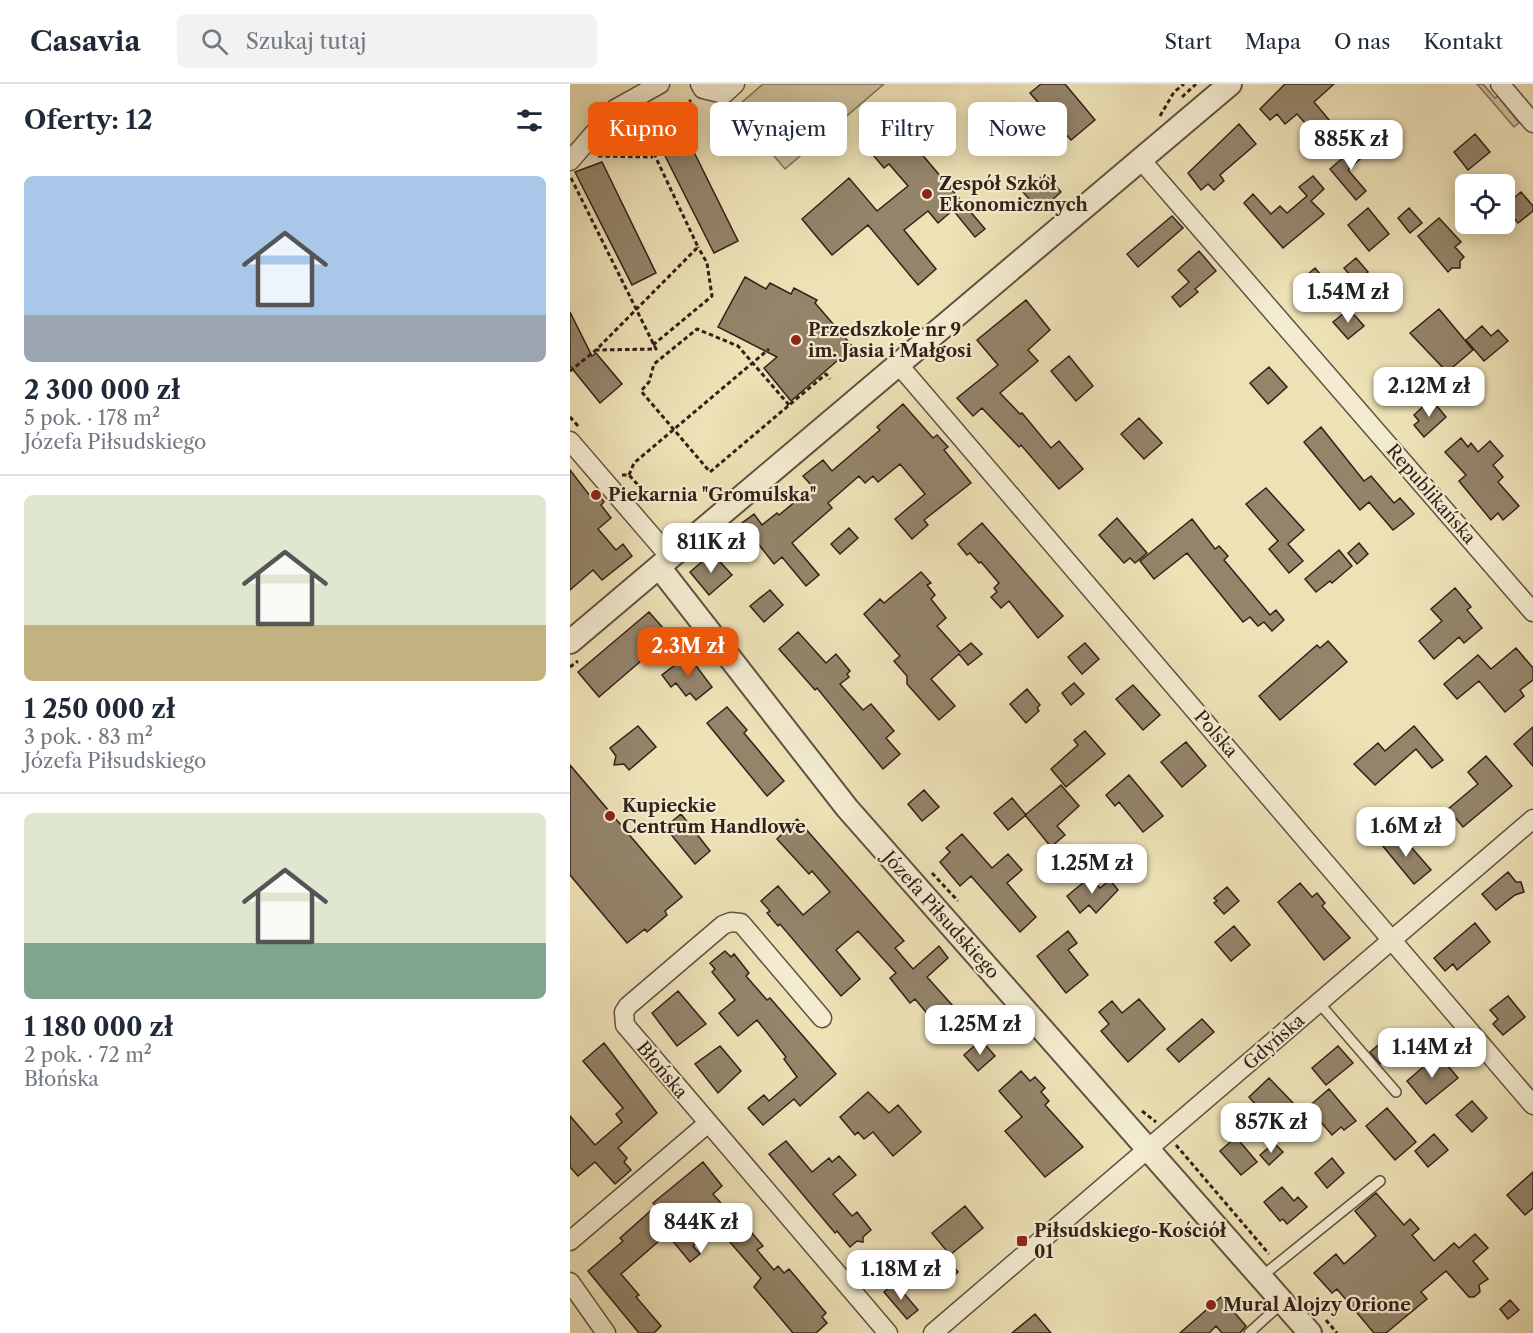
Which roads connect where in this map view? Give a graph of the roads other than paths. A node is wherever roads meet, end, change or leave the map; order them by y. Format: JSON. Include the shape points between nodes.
{"nodes":[{"id":1,"x":660,"y":84,"type":"edge"},
{"id":2,"x":735,"y":84,"type":"edge"},
{"id":3,"x":1230,"y":84,"type":"edge"},
{"id":4,"x":1500,"y":84,"type":"edge"},
{"id":5,"x":701,"y":86,"type":"edge"},
{"id":6,"x":1533,"y":123,"type":"edge"},
{"id":7,"x":572,"y":158,"type":"edge"},
{"id":8,"x":1141,"y":160,"type":"junction"},
{"id":9,"x":898,"y":364,"type":"junction"},
{"id":10,"x":570,"y":441,"type":"edge"},
{"id":11,"x":664,"y":562,"type":"junction"},
{"id":12,"x":1533,"y":612,"type":"edge"},
{"id":13,"x":570,"y":642,"type":"edge"},
{"id":14,"x":1533,"y":819,"type":"edge"},
{"id":15,"x":1392,"y":940,"type":"junction"},
{"id":16,"x":1319,"y":1003,"type":"junction"},
{"id":17,"x":822,"y":1018,"type":"dead end"},
{"id":18,"x":1396,"y":1092,"type":"dead end"},
{"id":19,"x":1533,"y":1105,"type":"edge"},
{"id":20,"x":707,"y":1124,"type":"junction"},
{"id":21,"x":1149,"y":1149,"type":"junction"},
{"id":22,"x":1380,"y":1181,"type":"dead end"},
{"id":23,"x":570,"y":1241,"type":"edge"},
{"id":24,"x":1270,"y":1271,"type":"junction"},
{"id":25,"x":570,"y":1282,"type":"edge"},
{"id":26,"x":1283,"y":1302,"type":"junction"},
{"id":27,"x":1316,"y":1324,"type":"edge"},
{"id":28,"x":606,"y":1333,"type":"edge"},
{"id":29,"x":888,"y":1333,"type":"edge"},
{"id":30,"x":933,"y":1333,"type":"edge"},
{"id":31,"x":1249,"y":1333,"type":"edge"}],
"edges":[{"from":1,"to":7,"type":"street","via":[[615,109]]},
{"from":2,"to":5,"type":"street","via":[[724,94]]},
{"from":3,"to":8,"type":"street"},
{"from":4,"to":6,"type":"street"},
{"from":8,"to":9,"type":"street"},
{"from":8,"to":12,"type":"street","name":"Republikańska"},
{"from":9,"to":11,"type":"street"},
{"from":9,"to":15,"type":"street","name":"Polska"},
{"from":10,"to":11,"type":"street","name":"Józefa Piłsudskiego"},
{"from":11,"to":13,"type":"street"},
{"from":11,"to":21,"type":"street","name":"Józefa Piłsudskiego","via":[[847,808]]},
{"from":14,"to":15,"type":"street","name":"Gdyńska"},
{"from":15,"to":16,"type":"street","name":"Gdyńska"},
{"from":15,"to":19,"type":"street","name":"Polska"},
{"from":16,"to":18,"type":"lane"},
{"from":16,"to":21,"type":"street","name":"Gdyńska"},
{"from":17,"to":20,"type":"street","name":"Błońska","via":[[736,921],[723,925],[628,1006],[624,1011],[626,1025]]},
{"from":20,"to":23,"type":"street"},
{"from":20,"to":29,"type":"street","name":"Błońska"},
{"from":21,"to":24,"type":"street","name":"Józefa Piłsudskiego"},
{"from":21,"to":30,"type":"street","name":"Gdyńska"},
{"from":22,"to":24,"type":"lane"},
{"from":24,"to":26,"type":"street","name":"Józefa Piłsudskiego"},
{"from":25,"to":28,"type":"street"},
{"from":26,"to":27,"type":"street","name":"Józefa Piłsudskiego"},
{"from":26,"to":31,"type":"lane"}]}
